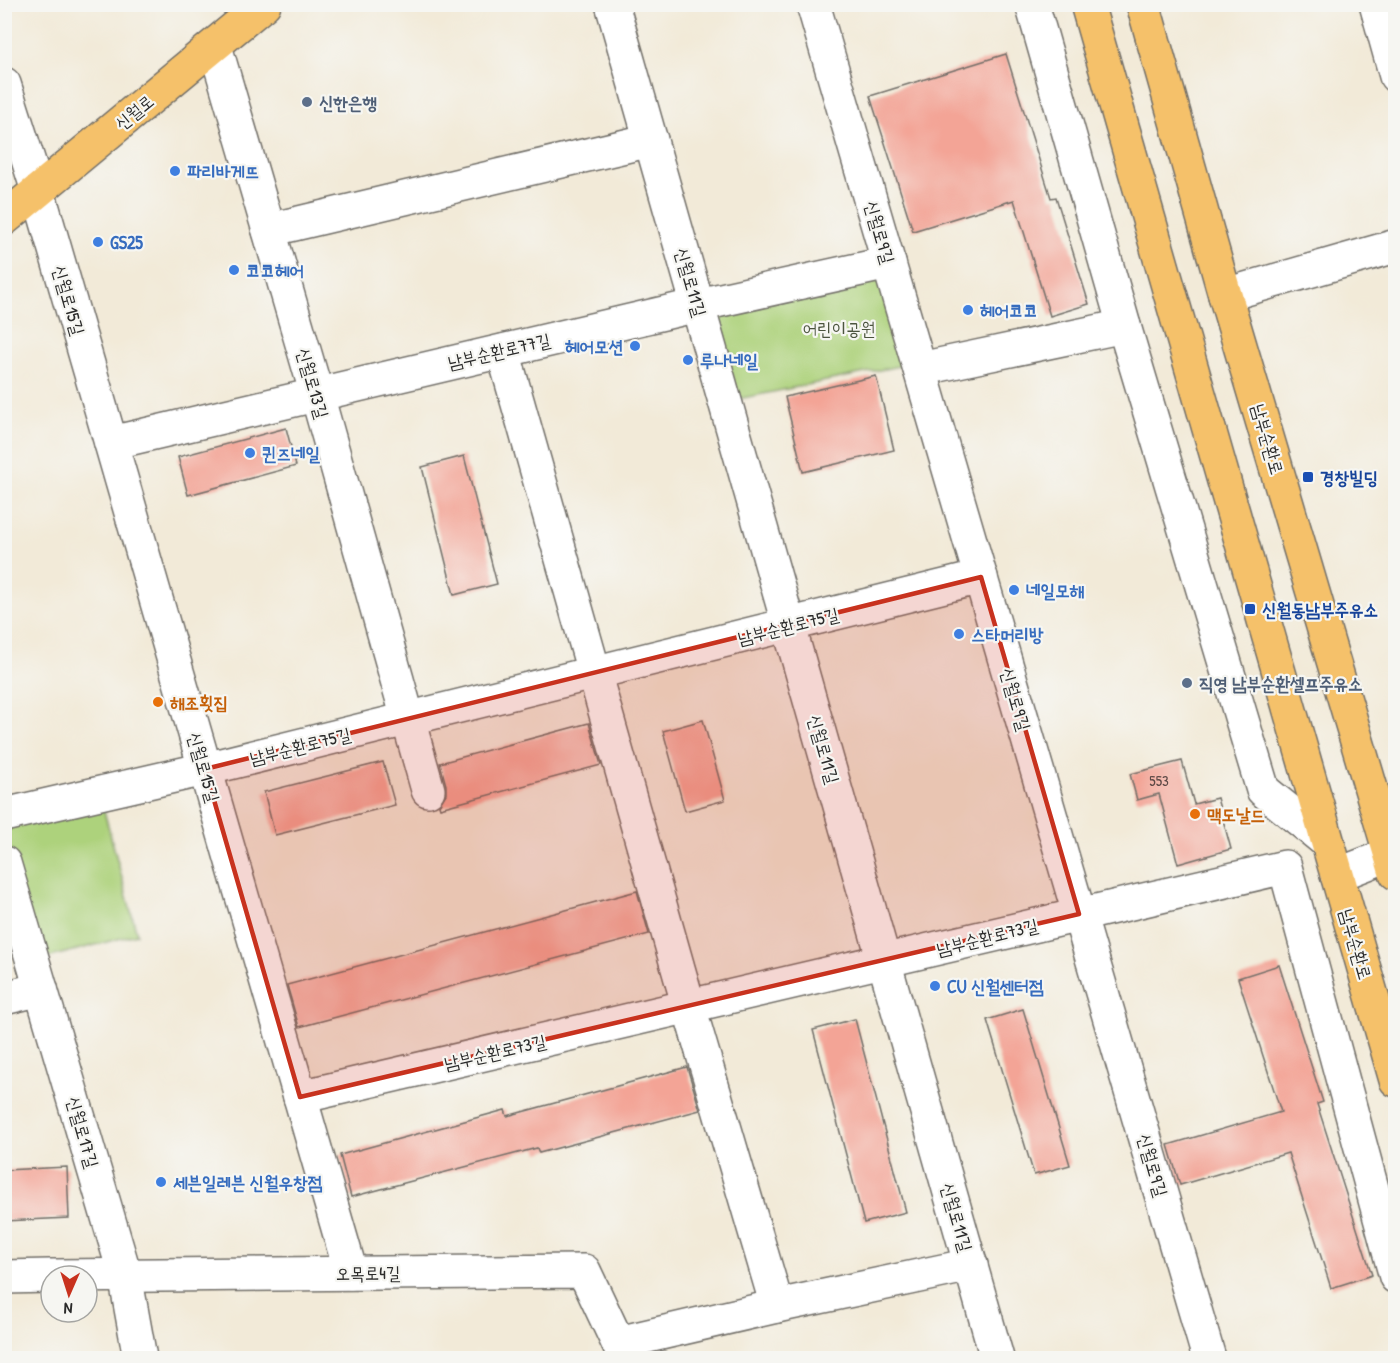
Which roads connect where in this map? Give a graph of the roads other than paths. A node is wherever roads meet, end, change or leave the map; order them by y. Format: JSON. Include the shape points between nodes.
{"nodes":[{"id":1,"x":264,"y":4,"type":"edge"},
{"id":2,"x":612,"y":4,"type":"edge"},
{"id":3,"x":813,"y":4,"type":"edge"},
{"id":4,"x":1032,"y":4,"type":"edge"},
{"id":5,"x":1088,"y":4,"type":"edge"},
{"id":6,"x":1143,"y":4,"type":"edge"},
{"id":7,"x":1376,"y":4,"type":"edge"},
{"id":8,"x":215,"y":46,"type":"junction"},
{"id":9,"x":1395,"y":76,"type":"edge"},
{"id":10,"x":4,"y":84,"type":"edge"},
{"id":11,"x":651,"y":140,"type":"junction"},
{"id":12,"x":38,"y":191,"type":"junction"},
{"id":13,"x":4,"y":219,"type":"edge"},
{"id":14,"x":269,"y":230,"type":"junction"},
{"id":15,"x":1395,"y":246,"type":"edge"},
{"id":16,"x":889,"y":263,"type":"junction"},
{"id":17,"x":1225,"y":295,"type":"junction"},
{"id":18,"x":698,"y":305,"type":"junction"},
{"id":19,"x":1124,"y":326,"type":"junction"},
{"id":20,"x":503,"y":351,"type":"junction"},
{"id":21,"x":920,"y":369,"type":"junction"},
{"id":22,"x":317,"y":394,"type":"junction"},
{"id":23,"x":111,"y":443,"type":"junction"},
{"id":24,"x":981,"y":578,"type":"junction"},
{"id":25,"x":789,"y":626,"type":"junction"},
{"id":26,"x":594,"y":674,"type":"junction"},
{"id":27,"x":407,"y":720,"type":"junction"},
{"id":28,"x":205,"y":769,"type":"junction"},
{"id":29,"x":428,"y":790,"type":"dead end"},
{"id":30,"x":4,"y":815,"type":"edge"},
{"id":31,"x":1328,"y":842,"type":"junction"},
{"id":32,"x":1394,"y":859,"type":"edge"},
{"id":33,"x":4,"y":863,"type":"edge"},
{"id":34,"x":1336,"y":874,"type":"junction"},
{"id":35,"x":1079,"y":914,"type":"junction"},
{"id":36,"x":884,"y":962,"type":"junction"},
{"id":37,"x":41,"y":990,"type":"junction"},
{"id":38,"x":4,"y":998,"type":"edge"},
{"id":39,"x":689,"y":1006,"type":"junction"},
{"id":40,"x":1395,"y":1080,"type":"edge"},
{"id":41,"x":300,"y":1097,"type":"junction"},
{"id":42,"x":970,"y":1265,"type":"junction"},
{"id":43,"x":351,"y":1273,"type":"junction"},
{"id":44,"x":99,"y":1275,"type":"edge"},
{"id":45,"x":125,"y":1275,"type":"junction"},
{"id":46,"x":4,"y":1276,"type":"edge"},
{"id":47,"x":39,"y":1276,"type":"edge"},
{"id":48,"x":1395,"y":1277,"type":"edge"},
{"id":49,"x":777,"y":1306,"type":"junction"},
{"id":50,"x":621,"y":1351,"type":"edge"},
{"id":51,"x":140,"y":1359,"type":"edge"},
{"id":52,"x":997,"y":1359,"type":"edge"},
{"id":53,"x":1209,"y":1359,"type":"edge"}],
"edges":[{"from":1,"to":8,"type":"main road","name":"신월로"},
{"from":2,"to":11,"type":"street","name":"신월로11길"},
{"from":3,"to":16,"type":"street","name":"신월로9길"},
{"from":4,"to":19,"type":"street"},
{"from":5,"to":31,"type":"main road","name":"남부순환로"},
{"from":6,"to":17,"type":"main road","name":"남부순환로"},
{"from":7,"to":9,"type":"street"},
{"from":8,"to":12,"type":"main road","name":"신월로"},
{"from":8,"to":14,"type":"street","name":"신월로13길"},
{"from":10,"to":12,"type":"street","name":"신월로15길"},
{"from":11,"to":14,"type":"street"},
{"from":11,"to":18,"type":"street","name":"신월로11길"},
{"from":12,"to":13,"type":"main road","name":"신월로"},
{"from":12,"to":23,"type":"street","name":"신월로15길"},
{"from":14,"to":22,"type":"street","name":"신월로13길"},
{"from":15,"to":17,"type":"street"},
{"from":16,"to":18,"type":"street","name":"남부순환로77길"},
{"from":16,"to":21,"type":"street","name":"신월로9길"},
{"from":17,"to":32,"type":"main road","name":"남부순환로"},
{"from":18,"to":20,"type":"street","name":"남부순환로77길"},
{"from":18,"to":25,"type":"street","name":"신월로11길"},
{"from":19,"to":21,"type":"street"},
{"from":19,"to":31,"type":"street","via":[[1263,790]]},
{"from":20,"to":22,"type":"street","name":"남부순환로77길"},
{"from":20,"to":26,"type":"street"},
{"from":21,"to":24,"type":"street","name":"신월로9길"},
{"from":22,"to":23,"type":"street","name":"남부순환로77길"},
{"from":22,"to":27,"type":"street","name":"신월로13길"},
{"from":23,"to":28,"type":"street","name":"신월로15길"},
{"from":24,"to":25,"type":"street","name":"남부순환로75길"},
{"from":24,"to":35,"type":"street","name":"신월로9길"},
{"from":25,"to":26,"type":"street","name":"남부순환로75길"},
{"from":25,"to":36,"type":"street","name":"신월로11길"},
{"from":26,"to":27,"type":"street","name":"남부순환로75길"},
{"from":26,"to":39,"type":"street"},
{"from":27,"to":28,"type":"street","name":"남부순환로75길"},
{"from":27,"to":29,"type":"street","name":"신월로13길"},
{"from":28,"to":30,"type":"street","name":"남부순환로75길"},
{"from":28,"to":41,"type":"street","name":"신월로15길"},
{"from":31,"to":34,"type":"main road","name":"남부순환로"},
{"from":32,"to":34,"type":"street"},
{"from":33,"to":37,"type":"street","name":"신월로17길"},
{"from":34,"to":40,"type":"main road","name":"남부순환로"},
{"from":35,"to":36,"type":"street","name":"남부순환로73길"},
{"from":35,"to":48,"type":"street","name":"남부순환로73길","via":[[1285,867]]},
{"from":35,"to":53,"type":"street","name":"신월로9길"},
{"from":36,"to":39,"type":"street","name":"남부순환로73길"},
{"from":36,"to":42,"type":"street","name":"신월로11길"},
{"from":37,"to":38,"type":"street"},
{"from":37,"to":45,"type":"street","name":"신월로17길"},
{"from":39,"to":41,"type":"street","name":"남부순환로73길"},
{"from":39,"to":49,"type":"street"},
{"from":41,"to":43,"type":"street","name":"신월로15길"},
{"from":42,"to":49,"type":"street"},
{"from":42,"to":52,"type":"street","name":"신월로11길"},
{"from":43,"to":45,"type":"street","name":"오목로4길"},
{"from":43,"to":50,"type":"street","name":"오목로4길","via":[[584,1271]]},
{"from":44,"to":45,"type":"street","name":"오목로4길"},
{"from":45,"to":51,"type":"street","name":"신월로17길"},
{"from":46,"to":47,"type":"street"},
{"from":49,"to":50,"type":"street"}]}
